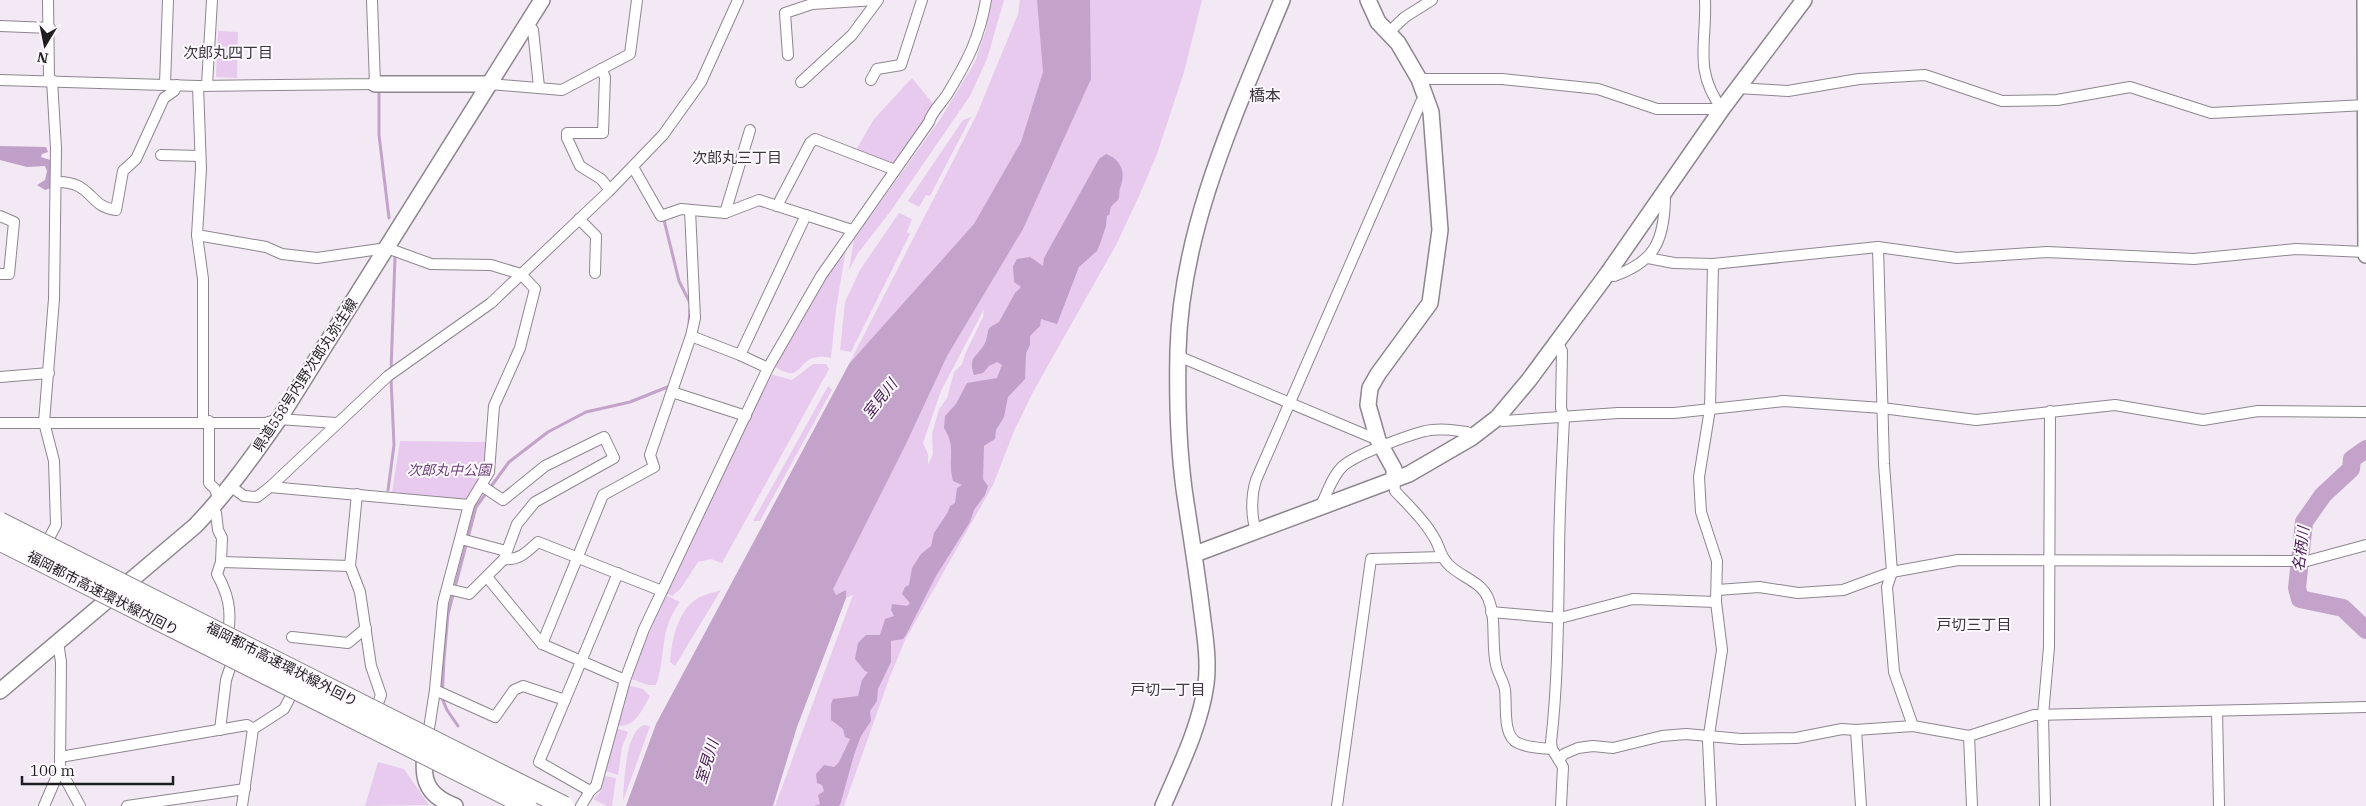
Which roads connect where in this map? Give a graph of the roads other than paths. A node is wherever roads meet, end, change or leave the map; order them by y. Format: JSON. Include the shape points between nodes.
{"nodes":[{"id":1,"x":48,"y":0,"type":"edge"},
{"id":2,"x":168,"y":0,"type":"edge"},
{"id":3,"x":212,"y":0,"type":"edge"},
{"id":4,"x":372,"y":0,"type":"edge"},
{"id":5,"x":637,"y":0,"type":"edge"},
{"id":6,"x":738,"y":0,"type":"edge"},
{"id":7,"x":877,"y":0,"type":"edge"},
{"id":8,"x":922,"y":0,"type":"edge"},
{"id":9,"x":986,"y":0,"type":"edge"},
{"id":10,"x":1282,"y":0,"type":"edge"},
{"id":11,"x":1368,"y":0,"type":"edge"},
{"id":12,"x":1432,"y":0,"type":"edge"},
{"id":13,"x":1705,"y":0,"type":"edge"},
{"id":14,"x":1804,"y":0,"type":"edge"},
{"id":15,"x":2365,"y":0,"type":"edge"},
{"id":16,"x":539,"y":1,"type":"edge"},
{"id":17,"x":811,"y":2,"type":"edge"},
{"id":18,"x":528,"y":24,"type":"junction"},
{"id":19,"x":0,"y":26,"type":"edge"},
{"id":20,"x":50,"y":28,"type":"junction"},
{"id":21,"x":1389,"y":32,"type":"junction"},
{"id":22,"x":788,"y":55,"type":"dead end"},
{"id":23,"x":601,"y":69,"type":"junction"},
{"id":24,"x":1419,"y":79,"type":"junction"},
{"id":25,"x":0,"y":80,"type":"edge"},
{"id":26,"x":50,"y":80,"type":"junction"},
{"id":27,"x":871,"y":80,"type":"dead end"},
{"id":28,"x":801,"y":82,"type":"dead end"},
{"id":29,"x":165,"y":84,"type":"junction"},
{"id":30,"x":379,"y":84,"type":"junction"},
{"id":31,"x":490,"y":84,"type":"junction"},
{"id":32,"x":177,"y":85,"type":"junction"},
{"id":33,"x":202,"y":85,"type":"junction"},
{"id":34,"x":539,"y":87,"type":"junction"},
{"id":35,"x":1737,"y":88,"type":"junction"},
{"id":36,"x":1426,"y":100,"type":"junction"},
{"id":37,"x":2366,"y":105,"type":"edge"},
{"id":38,"x":1722,"y":109,"type":"junction"},
{"id":39,"x":750,"y":130,"type":"dead end"},
{"id":40,"x":161,"y":155,"type":"dead end"},
{"id":41,"x":200,"y":156,"type":"junction"},
{"id":42,"x":633,"y":167,"type":"junction"},
{"id":43,"x":896,"y":170,"type":"junction"},
{"id":44,"x":56,"y":182,"type":"junction"},
{"id":45,"x":610,"y":190,"type":"junction"},
{"id":46,"x":1662,"y":196,"type":"junction"},
{"id":47,"x":777,"y":206,"type":"junction"},
{"id":48,"x":690,"y":210,"type":"junction"},
{"id":49,"x":725,"y":213,"type":"junction"},
{"id":50,"x":806,"y":215,"type":"junction"},
{"id":51,"x":0,"y":216,"type":"edge"},
{"id":52,"x":579,"y":220,"type":"junction"},
{"id":53,"x":852,"y":230,"type":"junction"},
{"id":54,"x":197,"y":235,"type":"junction"},
{"id":55,"x":1878,"y":247,"type":"junction"},
{"id":56,"x":387,"y":248,"type":"junction"},
{"id":57,"x":2366,"y":254,"type":"edge"},
{"id":58,"x":1648,"y":258,"type":"junction"},
{"id":59,"x":1713,"y":264,"type":"junction"},
{"id":60,"x":596,"y":273,"type":"dead end"},
{"id":61,"x":1608,"y":273,"type":"junction"},
{"id":62,"x":0,"y":274,"type":"edge"},
{"id":63,"x":521,"y":274,"type":"junction"},
{"id":64,"x":691,"y":336,"type":"junction"},
{"id":65,"x":1557,"y":342,"type":"junction"},
{"id":66,"x":740,"y":355,"type":"junction"},
{"id":67,"x":1178,"y":356,"type":"junction"},
{"id":68,"x":768,"y":368,"type":"junction"},
{"id":69,"x":49,"y":373,"type":"junction"},
{"id":70,"x":0,"y":377,"type":"edge"},
{"id":71,"x":672,"y":392,"type":"junction"},
{"id":72,"x":1290,"y":402,"type":"junction"},
{"id":73,"x":1882,"y":408,"type":"junction"},
{"id":74,"x":1710,"y":409,"type":"junction"},
{"id":75,"x":2050,"y":411,"type":"junction"},
{"id":76,"x":2366,"y":412,"type":"edge"},
{"id":77,"x":746,"y":416,"type":"junction"},
{"id":78,"x":1564,"y":417,"type":"junction"},
{"id":79,"x":1497,"y":418,"type":"junction"},
{"id":80,"x":279,"y":419,"type":"junction"},
{"id":81,"x":206,"y":421,"type":"junction"},
{"id":82,"x":44,"y":422,"type":"junction"},
{"id":83,"x":0,"y":423,"type":"edge"},
{"id":84,"x":336,"y":423,"type":"junction"},
{"id":85,"x":1472,"y":436,"type":"junction"},
{"id":86,"x":1380,"y":443,"type":"junction"},
{"id":87,"x":1394,"y":479,"type":"junction"},
{"id":88,"x":230,"y":486,"type":"junction"},
{"id":89,"x":482,"y":486,"type":"junction"},
{"id":90,"x":270,"y":487,"type":"junction"},
{"id":91,"x":357,"y":494,"type":"junction"},
{"id":92,"x":216,"y":504,"type":"junction"},
{"id":93,"x":469,"y":505,"type":"junction"},
{"id":94,"x":1320,"y":507,"type":"junction"},
{"id":95,"x":0,"y":522,"type":"edge"},
{"id":96,"x":1256,"y":531,"type":"junction"},
{"id":97,"x":461,"y":539,"type":"junction"},
{"id":98,"x":0,"y":541,"type":"edge"},
{"id":99,"x":46,"y":544,"type":"dead end"},
{"id":100,"x":2366,"y":545,"type":"edge"},
{"id":101,"x":1194,"y":554,"type":"junction"},
{"id":102,"x":505,"y":555,"type":"junction"},
{"id":103,"x":578,"y":557,"type":"junction"},
{"id":104,"x":1442,"y":557,"type":"junction"},
{"id":105,"x":221,"y":562,"type":"junction"},
{"id":106,"x":2050,"y":562,"type":"junction"},
{"id":107,"x":350,"y":566,"type":"junction"},
{"id":108,"x":1892,"y":572,"type":"junction"},
{"id":109,"x":618,"y":573,"type":"junction"},
{"id":110,"x":487,"y":577,"type":"junction"},
{"id":111,"x":448,"y":589,"type":"junction"},
{"id":112,"x":1717,"y":590,"type":"junction"},
{"id":113,"x":662,"y":591,"type":"junction"},
{"id":114,"x":1716,"y":602,"type":"junction"},
{"id":115,"x":1491,"y":612,"type":"junction"},
{"id":116,"x":1560,"y":618,"type":"junction"},
{"id":117,"x":366,"y":628,"type":"junction"},
{"id":118,"x":228,"y":633,"type":"dead end"},
{"id":119,"x":292,"y":637,"type":"dead end"},
{"id":120,"x":58,"y":642,"type":"junction"},
{"id":121,"x":542,"y":644,"type":"junction"},
{"id":122,"x":232,"y":662,"type":"dead end"},
{"id":123,"x":582,"y":662,"type":"junction"},
{"id":124,"x":625,"y":680,"type":"junction"},
{"id":125,"x":435,"y":690,"type":"junction"},
{"id":126,"x":0,"y":691,"type":"edge"},
{"id":127,"x":293,"y":692,"type":"dead end"},
{"id":128,"x":565,"y":700,"type":"junction"},
{"id":129,"x":2366,"y":707,"type":"edge"},
{"id":130,"x":376,"y":709,"type":"dead end"},
{"id":131,"x":2217,"y":711,"type":"junction"},
{"id":132,"x":2043,"y":715,"type":"junction"},
{"id":133,"x":1913,"y":726,"type":"junction"},
{"id":134,"x":253,"y":729,"type":"junction"},
{"id":135,"x":220,"y":730,"type":"junction"},
{"id":136,"x":1856,"y":730,"type":"junction"},
{"id":137,"x":428,"y":735,"type":"joint"},
{"id":138,"x":1709,"y":736,"type":"junction"},
{"id":139,"x":1969,"y":736,"type":"junction"},
{"id":140,"x":1552,"y":749,"type":"junction"},
{"id":141,"x":60,"y":757,"type":"junction"},
{"id":142,"x":1559,"y":760,"type":"junction"},
{"id":143,"x":60,"y":769,"type":"junction"},
{"id":144,"x":245,"y":788,"type":"junction"},
{"id":145,"x":590,"y":791,"type":"junction"},
{"id":146,"x":44,"y":806,"type":"edge"},
{"id":147,"x":80,"y":806,"type":"edge"},
{"id":148,"x":127,"y":806,"type":"edge"},
{"id":149,"x":242,"y":806,"type":"edge"},
{"id":150,"x":455,"y":806,"type":"edge"},
{"id":151,"x":527,"y":806,"type":"edge"},
{"id":152,"x":564,"y":806,"type":"edge"},
{"id":153,"x":581,"y":806,"type":"edge"},
{"id":154,"x":1163,"y":806,"type":"edge"},
{"id":155,"x":1337,"y":806,"type":"edge"},
{"id":156,"x":1561,"y":806,"type":"edge"},
{"id":157,"x":1711,"y":806,"type":"edge"},
{"id":158,"x":1861,"y":806,"type":"edge"},
{"id":159,"x":1972,"y":806,"type":"edge"},
{"id":160,"x":2045,"y":806,"type":"edge"},
{"id":161,"x":2219,"y":806,"type":"edge"}],
"edges":[{"from":1,"to":20,"type":"street"},
{"from":2,"to":29,"type":"street"},
{"from":3,"to":33,"type":"street"},
{"from":4,"to":30,"type":"street","via":[[372,41]]},
{"from":5,"to":23,"type":"street","via":[[630,54]]},
{"from":6,"to":42,"type":"street","via":[[701,82],[663,135]]},
{"from":7,"to":17,"type":"street"},
{"from":7,"to":28,"type":"street","via":[[852,36]]},
{"from":8,"to":27,"type":"street","via":[[901,65],[877,69]]},
{"from":9,"to":43,"type":"street","via":[[971,55]]},
{"from":10,"to":67,"type":"street","via":[[1219,156],[1203,206],[1190,257]]},
{"from":11,"to":21,"type":"street","via":[[1378,22]]},
{"from":12,"to":21,"type":"street","via":[[1404,17]]},
{"from":13,"to":38,"type":"street","via":[[1703,72]]},
{"from":14,"to":35,"type":"street"},
{"from":15,"to":37,"type":"street"},
{"from":16,"to":18,"type":"street","name":"県道558号内野次郎丸弥生線"},
{"from":17,"to":22,"type":"street","via":[[784,13]]},
{"from":18,"to":31,"type":"street","name":"県道558号内野次郎丸弥生線"},
{"from":18,"to":34,"type":"street","via":[[533,30]]},
{"from":19,"to":20,"type":"street"},
{"from":20,"to":26,"type":"street"},
{"from":21,"to":24,"type":"street"},
{"from":23,"to":34,"type":"street","via":[[562,90]]},
{"from":23,"to":45,"type":"street","via":[[604,77],[603,133],[567,133],[567,138],[580,166],[601,179]]},
{"from":24,"to":36,"type":"street"},
{"from":24,"to":38,"type":"street","via":[[1502,79],[1598,89],[1657,109]]},
{"from":25,"to":26,"type":"street"},
{"from":26,"to":29,"type":"street"},
{"from":26,"to":44,"type":"street"},
{"from":29,"to":32,"type":"street"},
{"from":30,"to":31,"type":"street"},
{"from":30,"to":33,"type":"street"},
{"from":31,"to":34,"type":"street"},
{"from":31,"to":56,"type":"street","name":"県道558号内野次郎丸弥生線"},
{"from":32,"to":33,"type":"street"},
{"from":32,"to":44,"type":"street","via":[[164,98],[136,158],[123,171],[116,210],[105,209],[78,184]]},
{"from":33,"to":41,"type":"street"},
{"from":35,"to":37,"type":"street","via":[[1788,91],[1858,79],[1925,75],[2002,101],[2057,100],[2130,87],[2211,113]]},
{"from":35,"to":38,"type":"street"},
{"from":36,"to":72,"type":"street","via":[[1421,102]]},
{"from":36,"to":86,"type":"street","via":[[1432,122],[1440,244],[1430,303],[1370,388],[1368,405]]},
{"from":37,"to":57,"type":"street"},
{"from":38,"to":46,"type":"street"},
{"from":39,"to":49,"type":"street"},
{"from":40,"to":41,"type":"street"},
{"from":41,"to":54,"type":"street"},
{"from":42,"to":45,"type":"street"},
{"from":42,"to":48,"type":"street","via":[[662,216],[680,209]]},
{"from":43,"to":47,"type":"street","via":[[814,139]]},
{"from":43,"to":53,"type":"street"},
{"from":44,"to":69,"type":"street"},
{"from":45,"to":52,"type":"street"},
{"from":46,"to":58,"type":"street","via":[[1665,199],[1663,219],[1655,248]]},
{"from":46,"to":61,"type":"street"},
{"from":47,"to":49,"type":"street","via":[[759,200]]},
{"from":47,"to":50,"type":"street"},
{"from":48,"to":49,"type":"street"},
{"from":48,"to":64,"type":"street","via":[[695,318]]},
{"from":50,"to":53,"type":"street"},
{"from":50,"to":66,"type":"street"},
{"from":51,"to":62,"type":"street","via":[[14,222],[9,274]]},
{"from":52,"to":60,"type":"street","via":[[596,236]]},
{"from":52,"to":63,"type":"street"},
{"from":53,"to":68,"type":"street"},
{"from":54,"to":56,"type":"street","via":[[282,254],[317,258]]},
{"from":54,"to":81,"type":"street","via":[[203,279]]},
{"from":55,"to":57,"type":"street","via":[[1958,258],[2047,252],[2194,259],[2296,249]]},
{"from":55,"to":59,"type":"street"},
{"from":55,"to":73,"type":"street"},
{"from":56,"to":63,"type":"street","via":[[431,264],[491,265]]},
{"from":56,"to":80,"type":"street","name":"県道558号内野次郎丸弥生線"},
{"from":58,"to":59,"type":"street","via":[[1674,263]]},
{"from":58,"to":61,"type":"street","via":[[1634,269],[1614,276]]},
{"from":59,"to":74,"type":"street"},
{"from":61,"to":65,"type":"street"},
{"from":63,"to":84,"type":"street","via":[[491,302],[391,374]]},
{"from":63,"to":89,"type":"street","via":[[535,289],[520,348],[494,406],[489,472]]},
{"from":64,"to":66,"type":"street"},
{"from":64,"to":71,"type":"street"},
{"from":65,"to":78,"type":"street","via":[[1562,351],[1561,408]]},
{"from":65,"to":79,"type":"street"},
{"from":66,"to":68,"type":"street"},
{"from":67,"to":72,"type":"street"},
{"from":67,"to":101,"type":"street","via":[[1178,424]]},
{"from":68,"to":77,"type":"street"},
{"from":69,"to":70,"type":"street"},
{"from":69,"to":82,"type":"street"},
{"from":71,"to":77,"type":"street"},
{"from":71,"to":103,"type":"street","via":[[650,455],[654,467],[603,495]]},
{"from":72,"to":86,"type":"street"},
{"from":72,"to":96,"type":"street","via":[[1253,490]]},
{"from":73,"to":74,"type":"street","via":[[1784,401]]},
{"from":73,"to":75,"type":"street","via":[[1976,420]]},
{"from":73,"to":108,"type":"street"},
{"from":74,"to":78,"type":"street"},
{"from":74,"to":112,"type":"street","via":[[1699,486],[1701,512],[1716,561]]},
{"from":75,"to":76,"type":"street","via":[[2115,405],[2202,420],[2258,411]]},
{"from":75,"to":106,"type":"street"},
{"from":77,"to":113,"type":"street"},
{"from":78,"to":79,"type":"street","via":[[1503,421]]},
{"from":78,"to":116,"type":"street"},
{"from":79,"to":85,"type":"street"},
{"from":80,"to":81,"type":"street","via":[[265,423]]},
{"from":80,"to":84,"type":"street"},
{"from":80,"to":88,"type":"street","name":"県道558号内野次郎丸弥生線"},
{"from":81,"to":82,"type":"street"},
{"from":81,"to":92,"type":"street","via":[[209,483],[214,489]]},
{"from":82,"to":83,"type":"street"},
{"from":82,"to":99,"type":"street","via":[[54,461],[56,525]]},
{"from":84,"to":90,"type":"street"},
{"from":85,"to":86,"type":"street","via":[[1468,432],[1433,430]]},
{"from":85,"to":87,"type":"street","via":[[1409,474]]},
{"from":86,"to":87,"type":"street","via":[[1394,469]]},
{"from":86,"to":94,"type":"street","via":[[1343,466]]},
{"from":87,"to":94,"type":"street"},
{"from":87,"to":104,"type":"street","via":[[1395,491],[1418,515]]},
{"from":88,"to":90,"type":"street","via":[[244,496],[257,497]]},
{"from":88,"to":92,"type":"street","name":"県道558号内野次郎丸弥生線"},
{"from":89,"to":93,"type":"street"},
{"from":89,"to":102,"type":"street","via":[[503,500],[545,466],[604,437],[614,458],[535,502],[516,524]]},
{"from":90,"to":91,"type":"street"},
{"from":91,"to":93,"type":"street"},
{"from":91,"to":107,"type":"street"},
{"from":92,"to":105,"type":"street","via":[[218,530],[222,538]]},
{"from":92,"to":120,"type":"street","name":"県道558号内野次郎丸弥生線","via":[[195,526]]},
{"from":93,"to":97,"type":"street"},
{"from":94,"to":96,"type":"street"},
{"from":95,"to":152,"type":"highway","name":"福岡都市高速環状線外回り","bridge":true},
{"from":96,"to":101,"type":"street"},
{"from":97,"to":102,"type":"street"},
{"from":97,"to":111,"type":"street"},
{"from":98,"to":151,"type":"highway","name":"福岡都市高速環状線内回り","bridge":true},
{"from":100,"to":106,"type":"street","via":[[2301,561]]},
{"from":101,"to":154,"type":"street","via":[[1205,642],[1206,681],[1194,732]]},
{"from":102,"to":103,"type":"street","via":[[512,559],[526,554],[538,542]]},
{"from":102,"to":110,"type":"street"},
{"from":103,"to":109,"type":"street"},
{"from":103,"to":121,"type":"street"},
{"from":104,"to":115,"type":"street","via":[[1460,575],[1483,590]]},
{"from":104,"to":155,"type":"street","via":[[1371,559]]},
{"from":105,"to":107,"type":"street"},
{"from":105,"to":118,"type":"street","via":[[217,574],[228,594]]},
{"from":106,"to":108,"type":"street","via":[[1958,560]]},
{"from":106,"to":132,"type":"street","via":[[2049,647]]},
{"from":107,"to":117,"type":"street","via":[[360,592]]},
{"from":108,"to":112,"type":"street","via":[[1843,590],[1798,593],[1759,587]]},
{"from":108,"to":133,"type":"street","via":[[1887,587],[1894,672]]},
{"from":109,"to":113,"type":"street"},
{"from":109,"to":123,"type":"street"},
{"from":110,"to":111,"type":"street","via":[[469,594]]},
{"from":110,"to":121,"type":"street"},
{"from":111,"to":125,"type":"street"},
{"from":112,"to":114,"type":"street"},
{"from":113,"to":124,"type":"street"},
{"from":114,"to":116,"type":"street","via":[[1633,599]]},
{"from":114,"to":138,"type":"street","via":[[1722,650]]},
{"from":115,"to":116,"type":"street"},
{"from":115,"to":140,"type":"street","via":[[1496,666],[1505,689],[1508,728],[1517,743]]},
{"from":116,"to":140,"type":"street"},
{"from":117,"to":119,"type":"street","via":[[348,643]]},
{"from":117,"to":130,"type":"street","via":[[371,666],[381,695]]},
{"from":120,"to":126,"type":"street","name":"県道558号内野次郎丸弥生線"},
{"from":120,"to":141,"type":"street","via":[[61,662]]},
{"from":121,"to":123,"type":"street"},
{"from":122,"to":135,"type":"street","via":[[226,680]]},
{"from":123,"to":124,"type":"street"},
{"from":123,"to":128,"type":"street"},
{"from":124,"to":145,"type":"street","via":[[601,773],[596,786]]},
{"from":125,"to":128,"type":"street","via":[[495,717],[514,690],[523,686]]},
{"from":125,"to":137,"type":"street"},
{"from":127,"to":134,"type":"street","via":[[284,709]]},
{"from":128,"to":145,"type":"street","via":[[539,762]]},
{"from":129,"to":131,"type":"street"},
{"from":131,"to":132,"type":"street"},
{"from":131,"to":161,"type":"street"},
{"from":132,"to":139,"type":"street"},
{"from":132,"to":160,"type":"street"},
{"from":133,"to":136,"type":"street"},
{"from":133,"to":139,"type":"street"},
{"from":134,"to":135,"type":"street","via":[[248,725]]},
{"from":134,"to":144,"type":"street"},
{"from":135,"to":141,"type":"street"},
{"from":136,"to":138,"type":"street","via":[[1842,729],[1796,738]]},
{"from":136,"to":158,"type":"street"},
{"from":137,"to":150,"type":"street","via":[[424,779],[436,796]]},
{"from":138,"to":142,"type":"street","via":[[1662,736],[1613,748],[1578,748]]},
{"from":138,"to":157,"type":"street"},
{"from":139,"to":159,"type":"street"},
{"from":140,"to":142,"type":"street"},
{"from":141,"to":143,"type":"street"},
{"from":142,"to":156,"type":"street","via":[[1563,767]]},
{"from":143,"to":146,"type":"street"},
{"from":143,"to":147,"type":"street"},
{"from":144,"to":148,"type":"street"},
{"from":144,"to":149,"type":"street"},
{"from":145,"to":153,"type":"street"}]}
